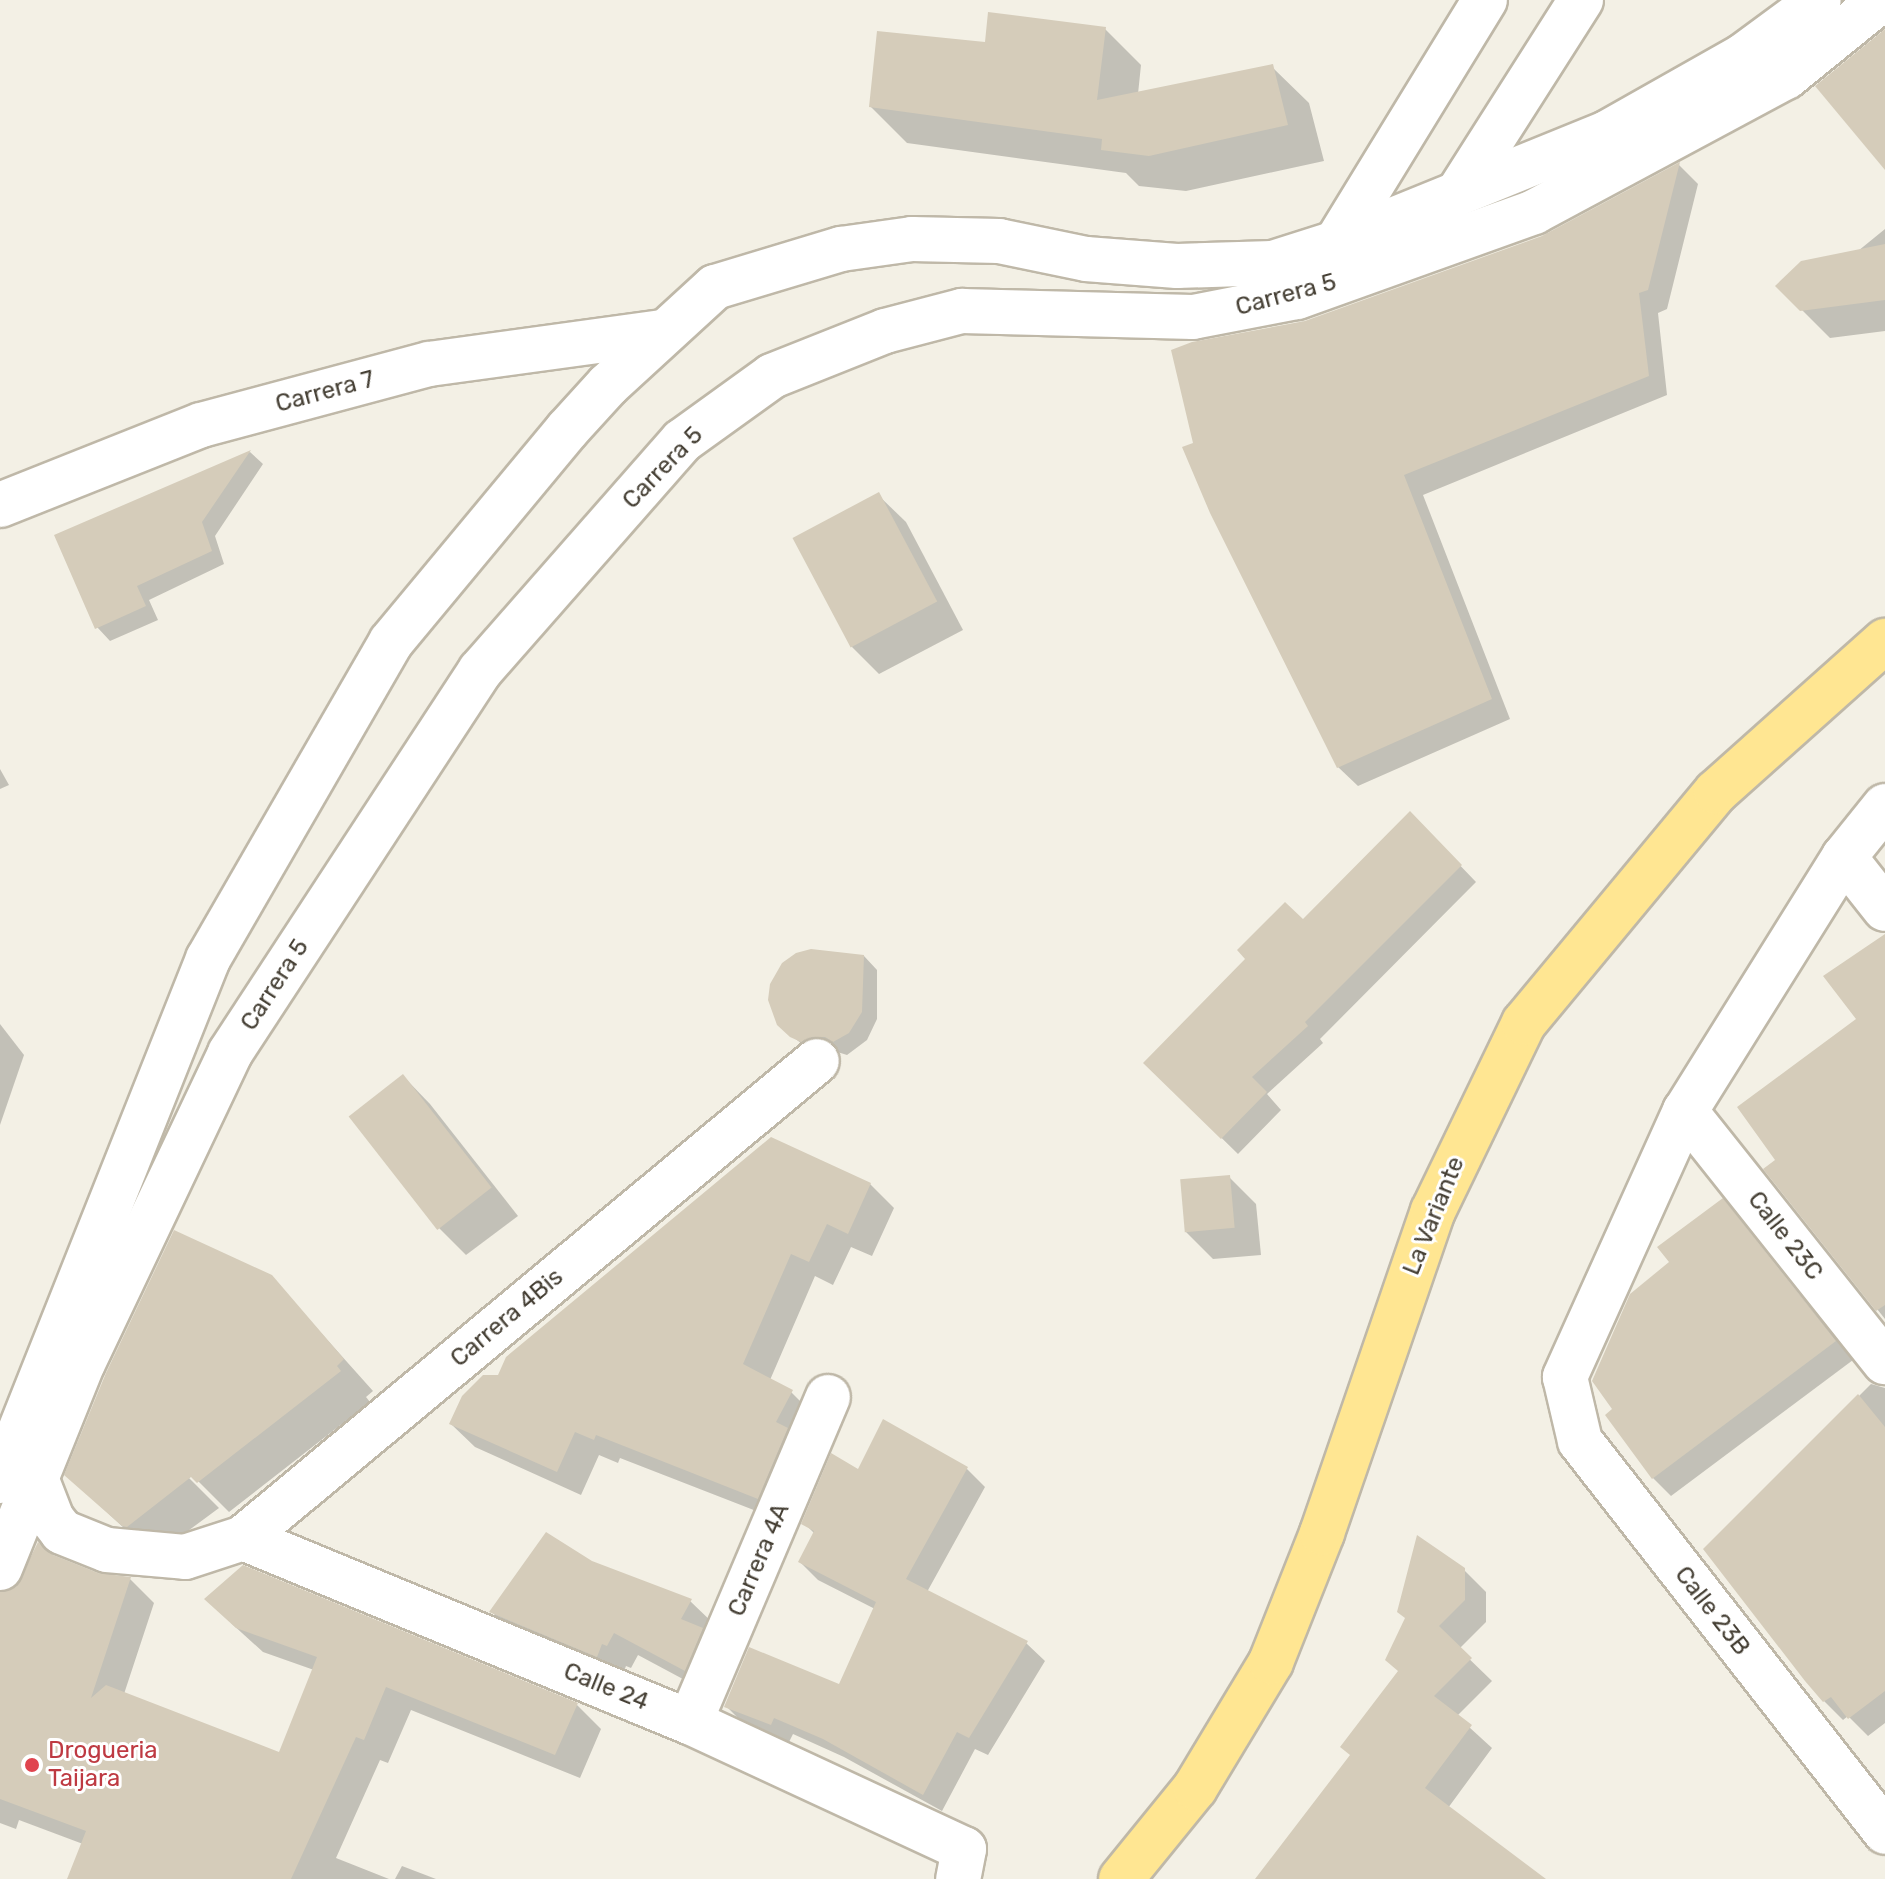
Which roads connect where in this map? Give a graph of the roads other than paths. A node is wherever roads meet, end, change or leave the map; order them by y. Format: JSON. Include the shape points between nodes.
{"nodes":[{"id":1,"x":1485,"y":0,"type":"edge"},
{"id":2,"x":1581,"y":0,"type":"edge"},
{"id":3,"x":1819,"y":0,"type":"edge"},
{"id":4,"x":1881,"y":0,"type":"edge"},
{"id":5,"x":1458,"y":193,"type":"junction"},
{"id":6,"x":1336,"y":243,"type":"junction"},
{"id":7,"x":664,"y":332,"type":"junction"},
{"id":8,"x":0,"y":505,"type":"edge"},
{"id":9,"x":1880,"y":648,"type":"edge"},
{"id":10,"x":1885,"y":806,"type":"edge"},
{"id":11,"x":1844,"y":857,"type":"junction"},
{"id":12,"x":1885,"y":909,"type":"edge"},
{"id":13,"x":817,"y":1061,"type":"dead end"},
{"id":14,"x":1685,"y":1111,"type":"junction"},
{"id":15,"x":1885,"y":1362,"type":"edge"},
{"id":16,"x":828,"y":1397,"type":"dead end"},
{"id":17,"x":18,"y":1480,"type":"edge"},
{"id":18,"x":243,"y":1538,"type":"junction"},
{"id":19,"x":0,"y":1568,"type":"edge"},
{"id":20,"x":690,"y":1722,"type":"junction"},
{"id":21,"x":1885,"y":1832,"type":"edge"},
{"id":22,"x":961,"y":1864,"type":"edge"},
{"id":23,"x":1121,"y":1879,"type":"edge"}],
"edges":[{"from":1,"to":6,"type":"street"},
{"from":2,"to":5,"type":"street"},
{"from":3,"to":5,"type":"street","name":"Carrera 5","via":[[1743,56],[1667,101],[1607,133]]},
{"from":4,"to":17,"type":"street","name":"Carrera 5","via":[[1786,77],[1534,212],[1297,297],[1193,317],[962,311],[885,331],[772,376],[682,441],[480,671],[230,1053],[83,1363]]},
{"from":5,"to":6,"type":"street","name":"Carrera 5"},
{"from":6,"to":7,"type":"street","name":"Carrera 5","via":[[1273,263],[1177,266],[1086,259],[999,241],[912,239],[841,249],[715,287]]},
{"from":7,"to":8,"type":"street","name":"Carrera 7","via":[[429,364],[201,425]]},
{"from":7,"to":17,"type":"street","name":"Carrera 5","via":[[567,430],[391,642],[208,959]]},
{"from":9,"to":23,"type":"main road","name":"La Variante","via":[[1716,792],[1524,1023],[1433,1211],[1322,1533],[1271,1662],[1195,1788]]},
{"from":10,"to":11,"type":"street"},
{"from":11,"to":12,"type":"street"},
{"from":11,"to":14,"type":"street"},
{"from":13,"to":18,"type":"street","name":"Carrera 4Bis"},
{"from":14,"to":15,"type":"street","name":"Calle 23C"},
{"from":14,"to":21,"type":"street","name":"Calle 23B","via":[[1565,1377],[1580,1441]]},
{"from":16,"to":20,"type":"street","name":"Carrera 4A"},
{"from":17,"to":18,"type":"street","name":"Carrera 4Bis","via":[[62,1532],[107,1550],[185,1557]]},
{"from":17,"to":19,"type":"street","name":"Carrera 5"},
{"from":18,"to":20,"type":"street","name":"Calle 24"},
{"from":20,"to":22,"type":"street","name":"Calle 24"}]}
